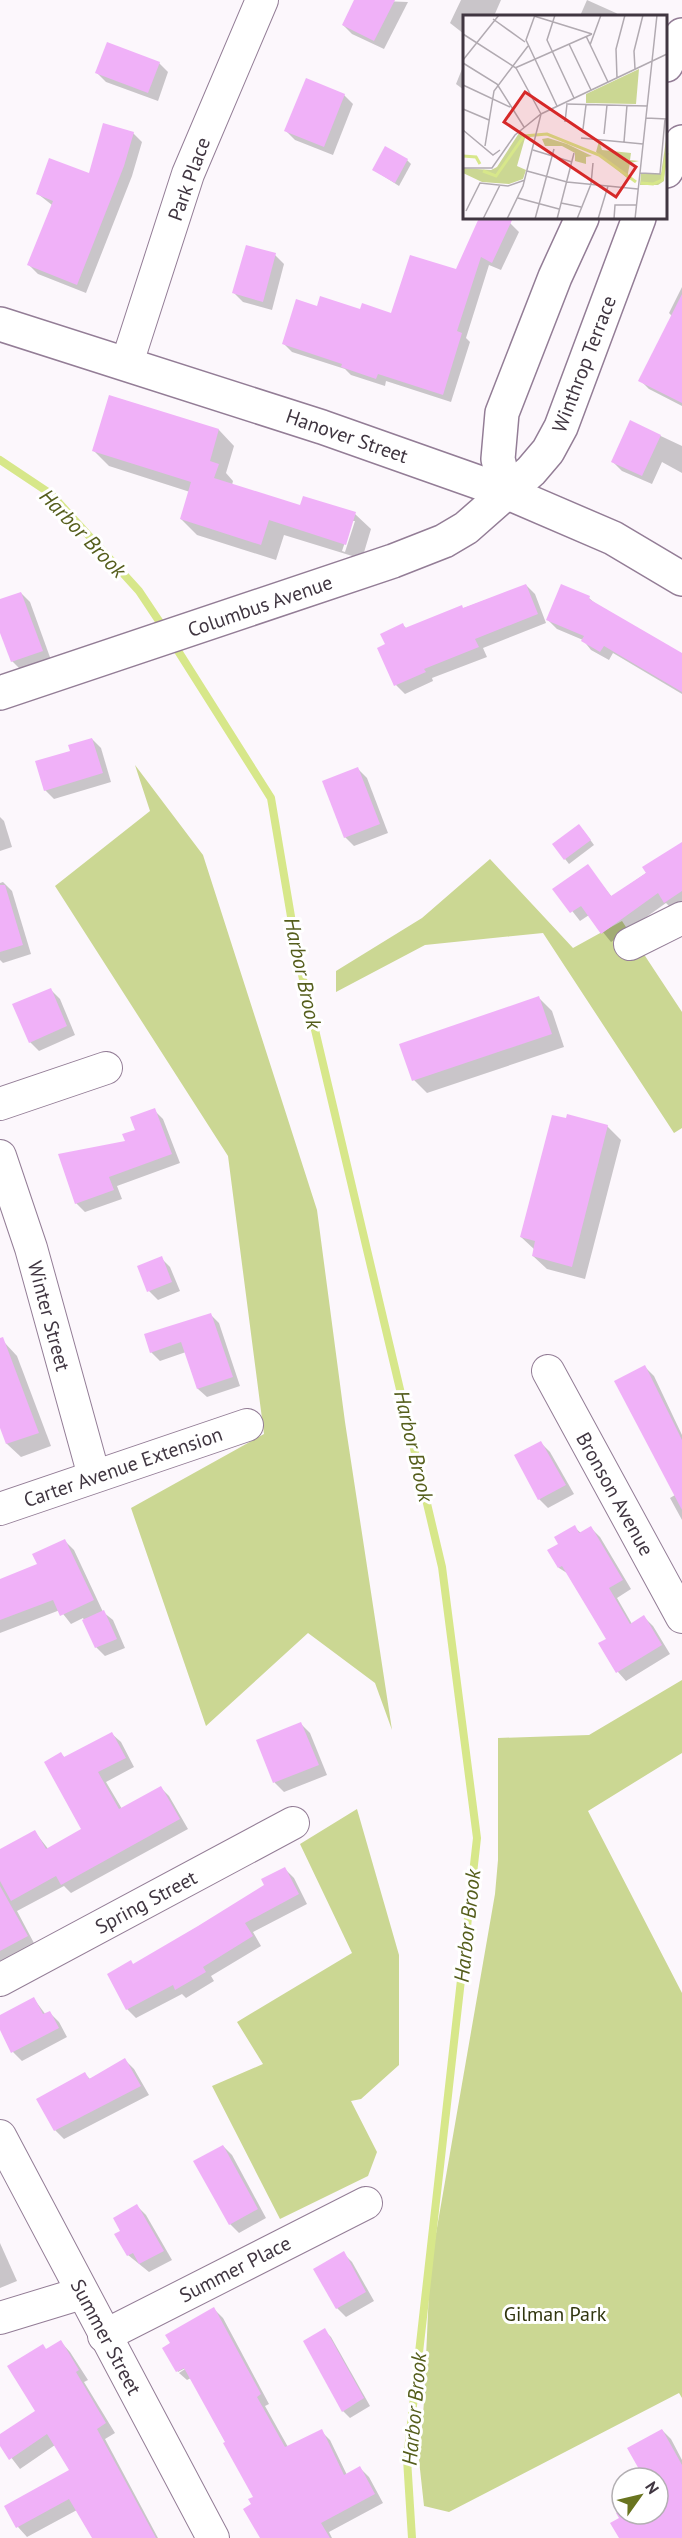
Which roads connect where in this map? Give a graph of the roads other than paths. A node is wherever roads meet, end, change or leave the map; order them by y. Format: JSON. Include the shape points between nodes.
{"nodes":[{"id":1,"x":262,"y":0,"type":"edge"},
{"id":2,"x":682,"y":35,"type":"edge"},
{"id":3,"x":667,"y":63,"type":"edge"},
{"id":4,"x":682,"y":142,"type":"edge"},
{"id":5,"x":667,"y":169,"type":"edge"},
{"id":6,"x":582,"y":219,"type":"edge"},
{"id":7,"x":639,"y":219,"type":"edge"},
{"id":8,"x":0,"y":324,"type":"edge"},
{"id":9,"x":127,"y":363,"type":"junction"},
{"id":10,"x":506,"y":492,"type":"junction"},
{"id":11,"x":682,"y":579,"type":"edge"},
{"id":12,"x":0,"y":693,"type":"edge"},
{"id":13,"x":682,"y":918,"type":"edge"},
{"id":14,"x":630,"y":944,"type":"dead end"},
{"id":15,"x":106,"y":1068,"type":"dead end"},
{"id":16,"x":0,"y":1104,"type":"edge"},
{"id":17,"x":0,"y":1156,"type":"edge"},
{"id":18,"x":548,"y":1371,"type":"dead end"},
{"id":19,"x":247,"y":1425,"type":"dead end"},
{"id":20,"x":94,"y":1476,"type":"junction"},
{"id":21,"x":0,"y":1509,"type":"edge"},
{"id":22,"x":682,"y":1617,"type":"edge"},
{"id":23,"x":293,"y":1823,"type":"dead end"},
{"id":24,"x":0,"y":1980,"type":"edge"},
{"id":25,"x":0,"y":2136,"type":"edge"},
{"id":26,"x":366,"y":2203,"type":"dead end"},
{"id":27,"x":82,"y":2293,"type":"junction"},
{"id":28,"x":0,"y":2318,"type":"edge"},
{"id":29,"x":104,"y":2336,"type":"junction"},
{"id":30,"x":213,"y":2538,"type":"edge"}],
"edges":[{"from":1,"to":9,"type":"street","name":"Park Place","via":[[188,174]]},
{"from":2,"to":3,"type":"street"},
{"from":4,"to":5,"type":"street"},
{"from":6,"to":10,"type":"street","via":[[502,412],[498,459]]},
{"from":7,"to":10,"type":"street","name":"Winthrop Terrace","via":[[561,427],[548,451]]},
{"from":8,"to":9,"type":"street","name":"Hanover Street"},
{"from":9,"to":10,"type":"street","name":"Hanover Street"},
{"from":10,"to":11,"type":"street","name":"Hanover Street","via":[[613,538]]},
{"from":10,"to":12,"type":"street","name":"Columbus Avenue","via":[[466,528],[444,541]]},
{"from":13,"to":14,"type":"street"},
{"from":15,"to":16,"type":"street"},
{"from":17,"to":20,"type":"street","name":"Winter Street","via":[[31,1248]]},
{"from":18,"to":22,"type":"street","name":"Bronson Avenue"},
{"from":19,"to":20,"type":"street","name":"Carter Avenue Extension"},
{"from":20,"to":21,"type":"street","name":"Carter Avenue Extension"},
{"from":23,"to":24,"type":"street","name":"Spring Street"},
{"from":25,"to":27,"type":"street","name":"Summer Street"},
{"from":26,"to":29,"type":"street","name":"Summer Place"},
{"from":27,"to":28,"type":"street"},
{"from":27,"to":29,"type":"street","name":"Summer Street"},
{"from":29,"to":30,"type":"street","name":"Summer Street"}]}
